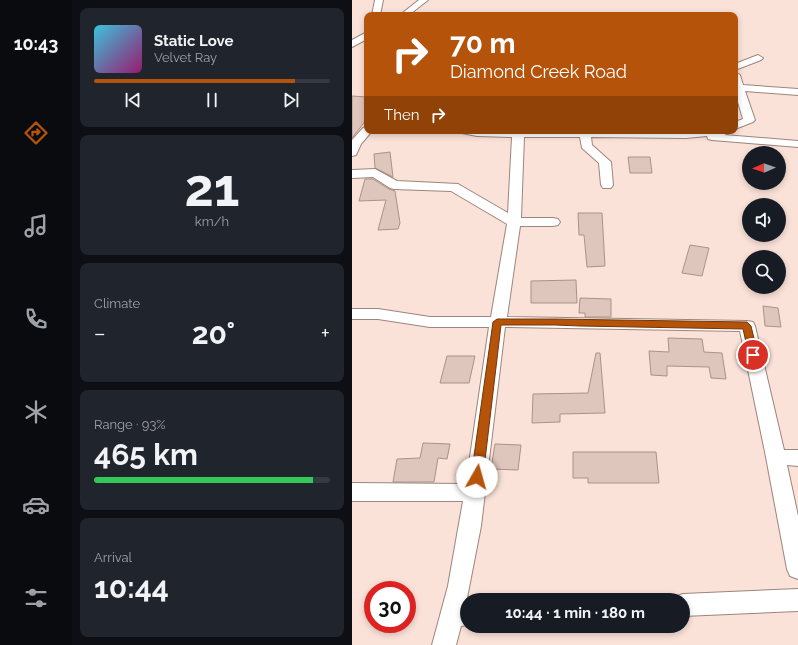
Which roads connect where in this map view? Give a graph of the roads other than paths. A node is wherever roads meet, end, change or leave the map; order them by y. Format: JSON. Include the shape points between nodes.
{"nodes":[{"id":1,"x":379,"y":0,"type":"edge"},
{"id":2,"x":424,"y":0,"type":"edge"},
{"id":3,"x":377,"y":12,"type":"edge"},
{"id":4,"x":408,"y":12,"type":"edge"},
{"id":5,"x":364,"y":37,"type":"edge"},
{"id":6,"x":352,"y":44,"type":"edge"},
{"id":7,"x":758,"y":58,"type":"dead end"},
{"id":8,"x":738,"y":66,"type":"edge"},
{"id":9,"x":738,"y":85,"type":"edge"},
{"id":10,"x":739,"y":88,"type":"junction"},
{"id":11,"x":798,"y":92,"type":"edge"},
{"id":12,"x":748,"y":120,"type":"junction"},
{"id":13,"x":738,"y":125,"type":"edge"},
{"id":14,"x":364,"y":134,"type":"edge"},
{"id":15,"x":518,"y":134,"type":"edge"},
{"id":16,"x":584,"y":134,"type":"edge"},
{"id":17,"x":652,"y":134,"type":"edge"},
{"id":18,"x":692,"y":134,"type":"edge"},
{"id":19,"x":686,"y":135,"type":"junction"},
{"id":20,"x":738,"y":139,"type":"junction"},
{"id":21,"x":798,"y":144,"type":"edge"},
{"id":22,"x":352,"y":152,"type":"edge"},
{"id":23,"x":352,"y":174,"type":"edge"},
{"id":24,"x":607,"y":185,"type":"dead end"},
{"id":25,"x":514,"y":222,"type":"junction"},
{"id":26,"x":553,"y":222,"type":"dead end"},
{"id":27,"x":352,"y":314,"type":"edge"},
{"id":28,"x":497,"y":322,"type":"junction"},
{"id":29,"x":776,"y":457,"type":"junction"},
{"id":30,"x":798,"y":458,"type":"edge"},
{"id":31,"x":352,"y":492,"type":"edge"},
{"id":32,"x":475,"y":493,"type":"junction"},
{"id":33,"x":798,"y":569,"type":"edge"},
{"id":34,"x":463,"y":593,"type":"edge"},
{"id":35,"x":798,"y":600,"type":"edge"},
{"id":36,"x":690,"y":605,"type":"edge"},
{"id":37,"x":460,"y":614,"type":"edge"},
{"id":38,"x":444,"y":645,"type":"edge"}],
"edges":[{"from":1,"to":3,"type":"street"},
{"from":2,"to":4,"type":"street"},
{"from":5,"to":6,"type":"street"},
{"from":7,"to":8,"type":"street"},
{"from":9,"to":10,"type":"street"},
{"from":10,"to":11,"type":"street"},
{"from":10,"to":12,"type":"street"},
{"from":12,"to":13,"type":"street"},
{"from":12,"to":20,"type":"street","via":[[756,129],[754,136]]},
{"from":14,"to":22,"type":"street"},
{"from":15,"to":25,"type":"street"},
{"from":16,"to":24,"type":"street","via":[[586,146],[605,162]]},
{"from":17,"to":19,"type":"street"},
{"from":18,"to":19,"type":"street"},
{"from":19,"to":20,"type":"street"},
{"from":20,"to":21,"type":"street"},
{"from":23,"to":25,"type":"street","via":[[375,174],[394,184],[454,187]]},
{"from":25,"to":26,"type":"street"},
{"from":25,"to":28,"type":"street"},
{"from":27,"to":28,"type":"street","via":[[378,314],[430,322]]},
{"from":28,"to":29,"type":"street","via":[[747,326]]},
{"from":28,"to":32,"type":"street"},
{"from":29,"to":30,"type":"street"},
{"from":29,"to":33,"type":"street"},
{"from":31,"to":32,"type":"street"},
{"from":32,"to":34,"type":"street"},
{"from":35,"to":36,"type":"street"},
{"from":37,"to":38,"type":"street"}]}
